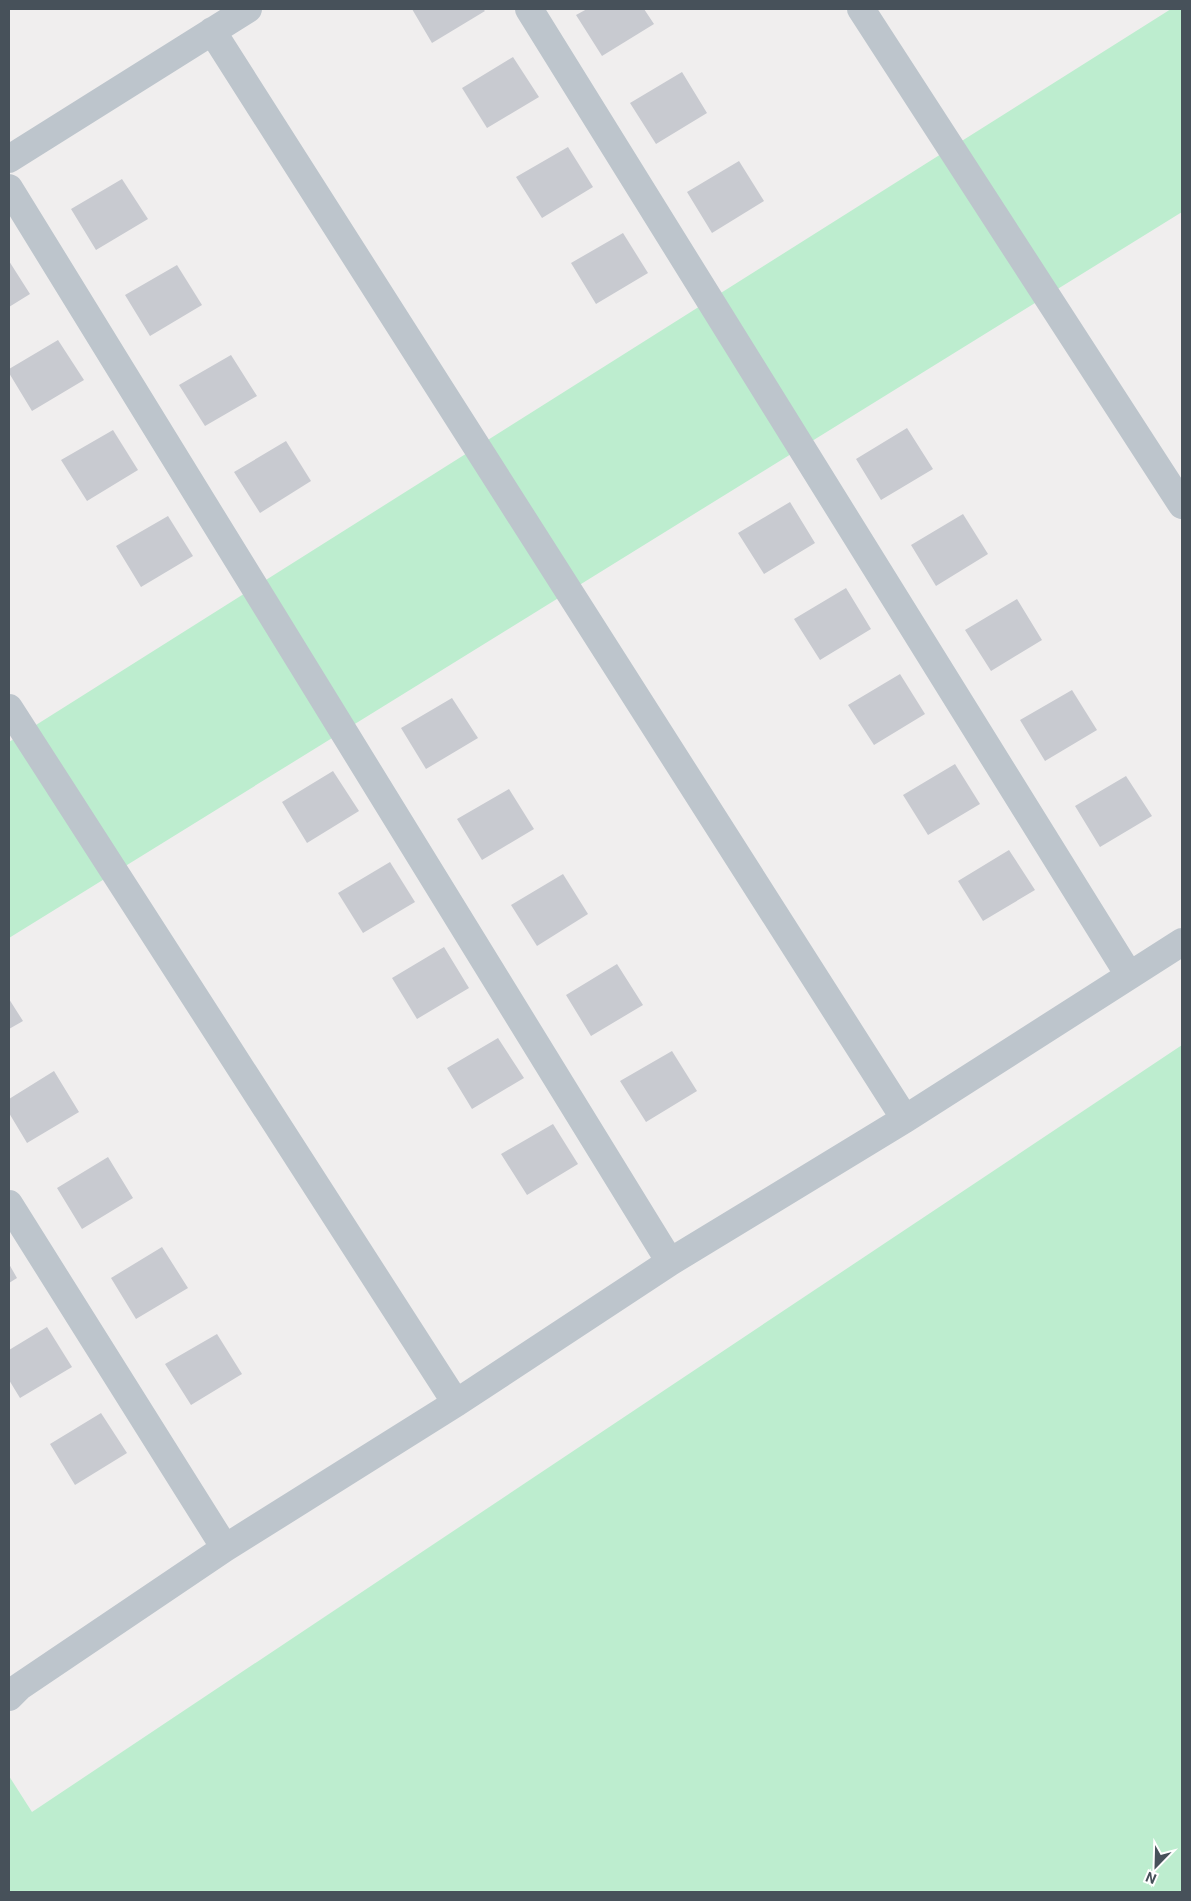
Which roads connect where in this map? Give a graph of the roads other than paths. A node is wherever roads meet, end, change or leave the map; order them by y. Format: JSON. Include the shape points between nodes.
{"nodes":[{"id":1,"x":248,"y":9,"type":"edge"},
{"id":2,"x":529,"y":9,"type":"edge"},
{"id":3,"x":861,"y":9,"type":"edge"},
{"id":4,"x":212,"y":31,"type":"junction"},
{"id":5,"x":9,"y":159,"type":"edge"},
{"id":6,"x":9,"y":188,"type":"edge"},
{"id":7,"x":1182,"y":505,"type":"edge"},
{"id":8,"x":9,"y":708,"type":"edge"},
{"id":9,"x":1182,"y":942,"type":"edge"},
{"id":10,"x":1129,"y":975,"type":"junction"},
{"id":11,"x":905,"y":1119,"type":"junction"},
{"id":12,"x":9,"y":1204,"type":"edge"},
{"id":13,"x":670,"y":1262,"type":"junction"},
{"id":14,"x":456,"y":1403,"type":"junction"},
{"id":15,"x":224,"y":1548,"type":"junction"},
{"id":16,"x":9,"y":1697,"type":"edge"}],
"edges":[{"from":1,"to":4,"type":"street"},
{"from":2,"to":10,"type":"street"},
{"from":3,"to":7,"type":"street"},
{"from":4,"to":5,"type":"street"},
{"from":4,"to":11,"type":"street"},
{"from":6,"to":13,"type":"street"},
{"from":8,"to":14,"type":"street"},
{"from":9,"to":10,"type":"street"},
{"from":10,"to":11,"type":"street"},
{"from":11,"to":13,"type":"street"},
{"from":12,"to":15,"type":"street"},
{"from":13,"to":14,"type":"street"},
{"from":14,"to":15,"type":"street"},
{"from":15,"to":16,"type":"street"}]}
